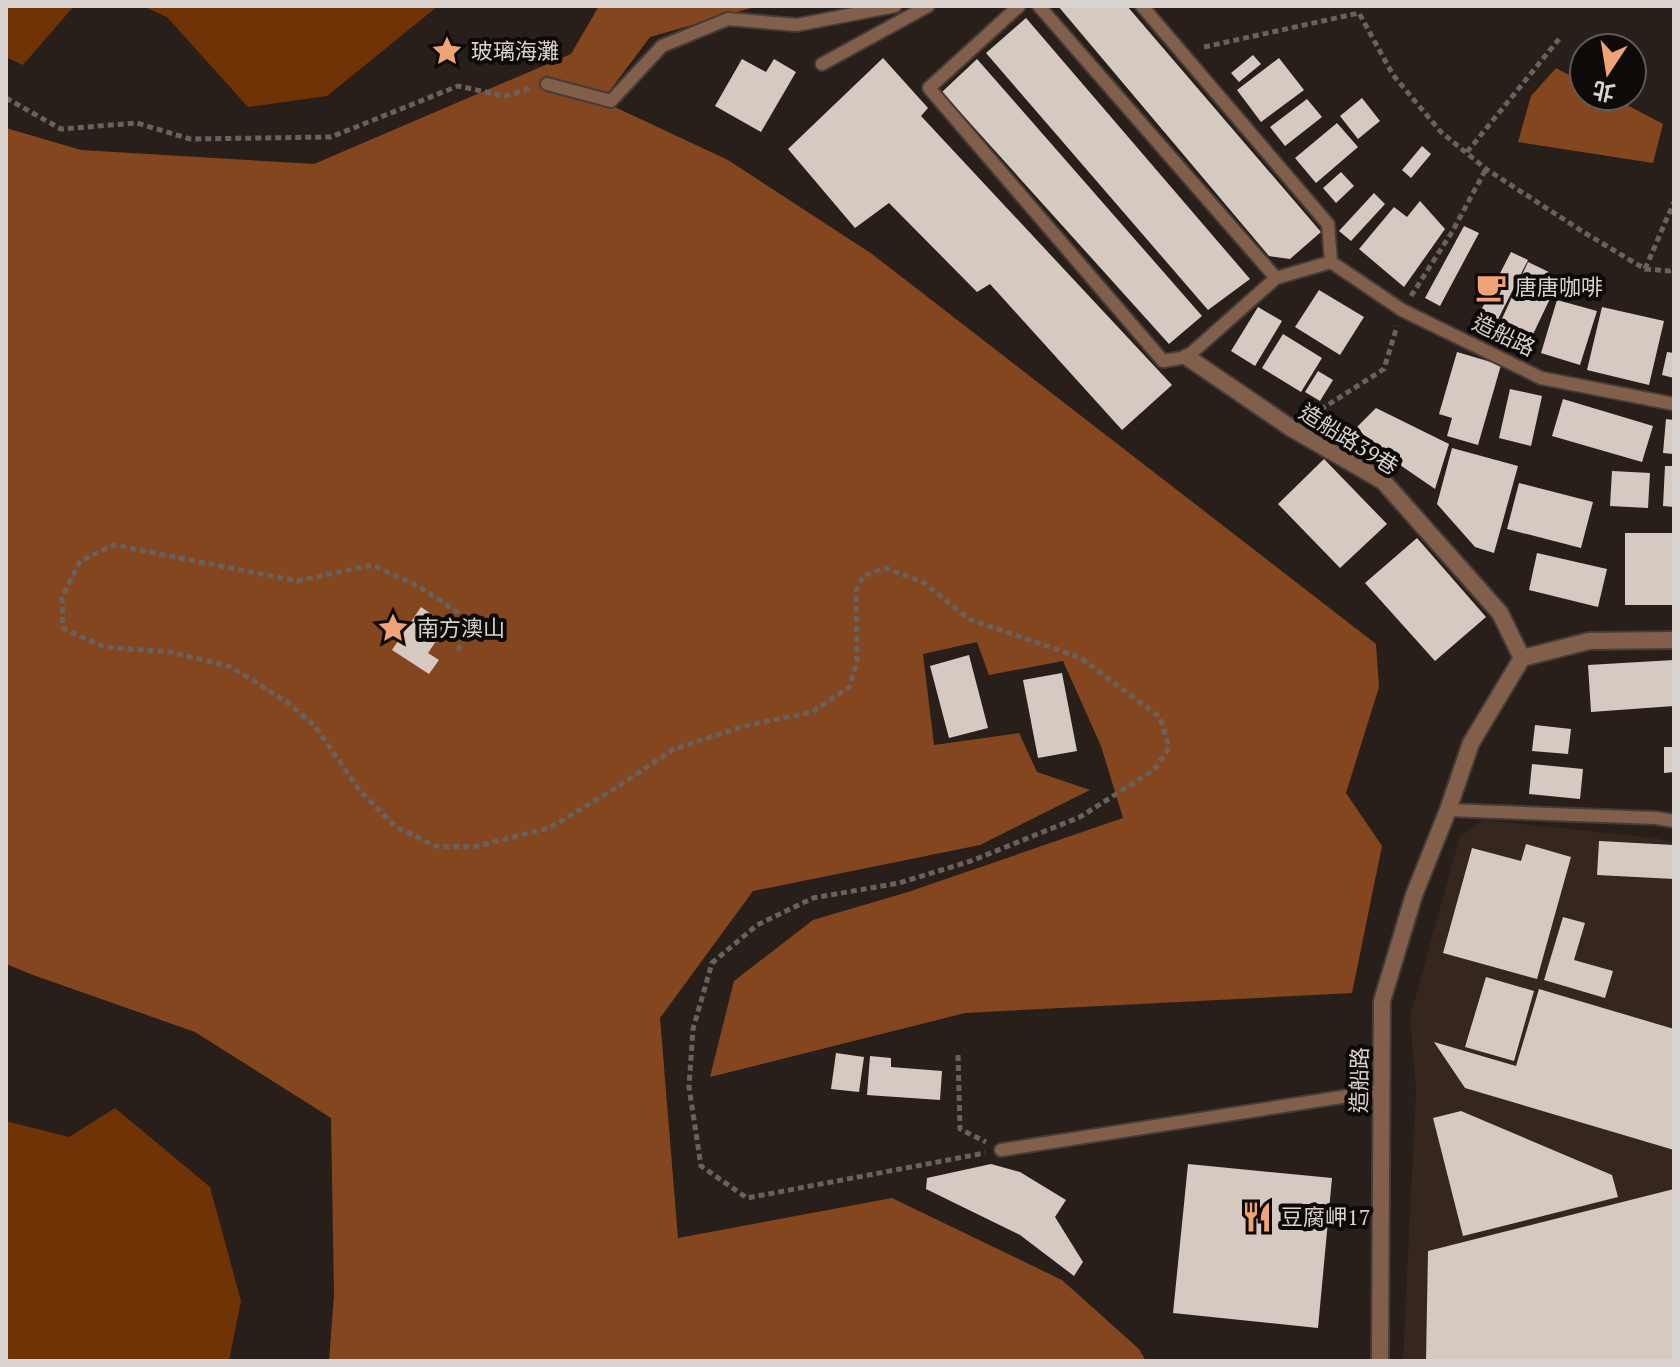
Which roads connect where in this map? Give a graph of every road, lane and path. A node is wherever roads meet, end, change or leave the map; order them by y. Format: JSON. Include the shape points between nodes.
{"nodes":[{"id":1,"x":895,"y":6,"type":"edge"},
{"id":2,"x":928,"y":6,"type":"edge"},
{"id":3,"x":1019,"y":6,"type":"edge"},
{"id":4,"x":1039,"y":6,"type":"edge"},
{"id":5,"x":1142,"y":6,"type":"edge"},
{"id":6,"x":1559,"y":39,"type":"dead end"},
{"id":7,"x":1180,"y":52,"type":"junction"},
{"id":8,"x":822,"y":64,"type":"dead end"},
{"id":9,"x":547,"y":84,"type":"joint"},
{"id":10,"x":6,"y":98,"type":"edge"},
{"id":11,"x":1467,"y":152,"type":"junction"},
{"id":12,"x":1486,"y":169,"type":"junction"},
{"id":13,"x":1674,"y":202,"type":"edge"},
{"id":14,"x":1331,"y":262,"type":"junction"},
{"id":15,"x":1645,"y":269,"type":"junction"},
{"id":16,"x":1672,"y":271,"type":"edge"},
{"id":17,"x":1276,"y":278,"type":"junction"},
{"id":18,"x":1402,"y":310,"type":"junction"},
{"id":19,"x":1187,"y":357,"type":"junction"},
{"id":20,"x":1674,"y":404,"type":"edge"},
{"id":21,"x":1291,"y":428,"type":"junction"},
{"id":22,"x":1674,"y":640,"type":"edge"},
{"id":23,"x":458,"y":651,"type":"dead end"},
{"id":24,"x":1522,"y":658,"type":"junction"},
{"id":25,"x":1448,"y":810,"type":"junction"},
{"id":26,"x":1674,"y":821,"type":"edge"},
{"id":27,"x":958,"y":1055,"type":"dead end"},
{"id":28,"x":1380,"y":1091,"type":"junction"},
{"id":29,"x":1001,"y":1150,"type":"junction"},
{"id":30,"x":1380,"y":1361,"type":"edge"}],
"edges":[{"from":1,"to":9,"type":"lane","via":[[797,25],[728,19],[662,46],[611,101]]},
{"from":2,"to":8,"type":"lane"},
{"from":3,"to":19,"type":"lane","via":[[929,88],[1163,361]]},
{"from":4,"to":17,"type":"lane"},
{"from":5,"to":7,"type":"lane"},
{"from":6,"to":11,"type":"path"},
{"from":7,"to":11,"type":"path","via":[[1359,13],[1393,75],[1441,132]]},
{"from":7,"to":14,"type":"lane","via":[[1328,224]]},
{"from":9,"to":10,"type":"path","via":[[505,96],[458,86],[331,137],[190,139],[137,123],[61,129]]},
{"from":11,"to":12,"type":"path"},
{"from":12,"to":15,"type":"path"},
{"from":12,"to":18,"type":"path"},
{"from":13,"to":15,"type":"path"},
{"from":14,"to":17,"type":"lane"},
{"from":14,"to":18,"type":"lane","name":"造船路"},
{"from":15,"to":16,"type":"path"},
{"from":17,"to":19,"type":"lane"},
{"from":18,"to":20,"type":"lane","name":"造船路","via":[[1541,378]]},
{"from":18,"to":21,"type":"path","via":[[1384,369]]},
{"from":19,"to":21,"type":"street","name":"造船路39巷"},
{"from":21,"to":24,"type":"street","name":"造船路39巷","via":[[1383,481],[1500,613]]},
{"from":22,"to":24,"type":"street","via":[[1589,641]]},
{"from":23,"to":29,"type":"path","via":[[465,633],[457,612],[372,565],[297,581],[114,545],[80,561],[62,598],[63,628],[104,647],[171,652],[231,667],[287,702],[315,726],[360,791],[396,827],[435,846],[473,847],[549,828],[674,749],[744,726],[812,712],[849,687],[857,663],[856,591],[863,576],[885,568],[923,582],[969,619],[1081,658],[1160,717],[1169,748],[1154,770],[1080,817],[899,883],[813,898],[757,925],[712,963],[693,1029],[689,1087],[701,1166],[747,1198]]},
{"from":24,"to":25,"type":"street","name":"造船路","via":[[1471,743]]},
{"from":25,"to":26,"type":"lane"},
{"from":25,"to":28,"type":"street","name":"造船路","via":[[1414,895],[1382,1001]]},
{"from":27,"to":29,"type":"path","via":[[960,1129]]},
{"from":28,"to":29,"type":"lane"},
{"from":28,"to":30,"type":"street","name":"造船路"}]}
